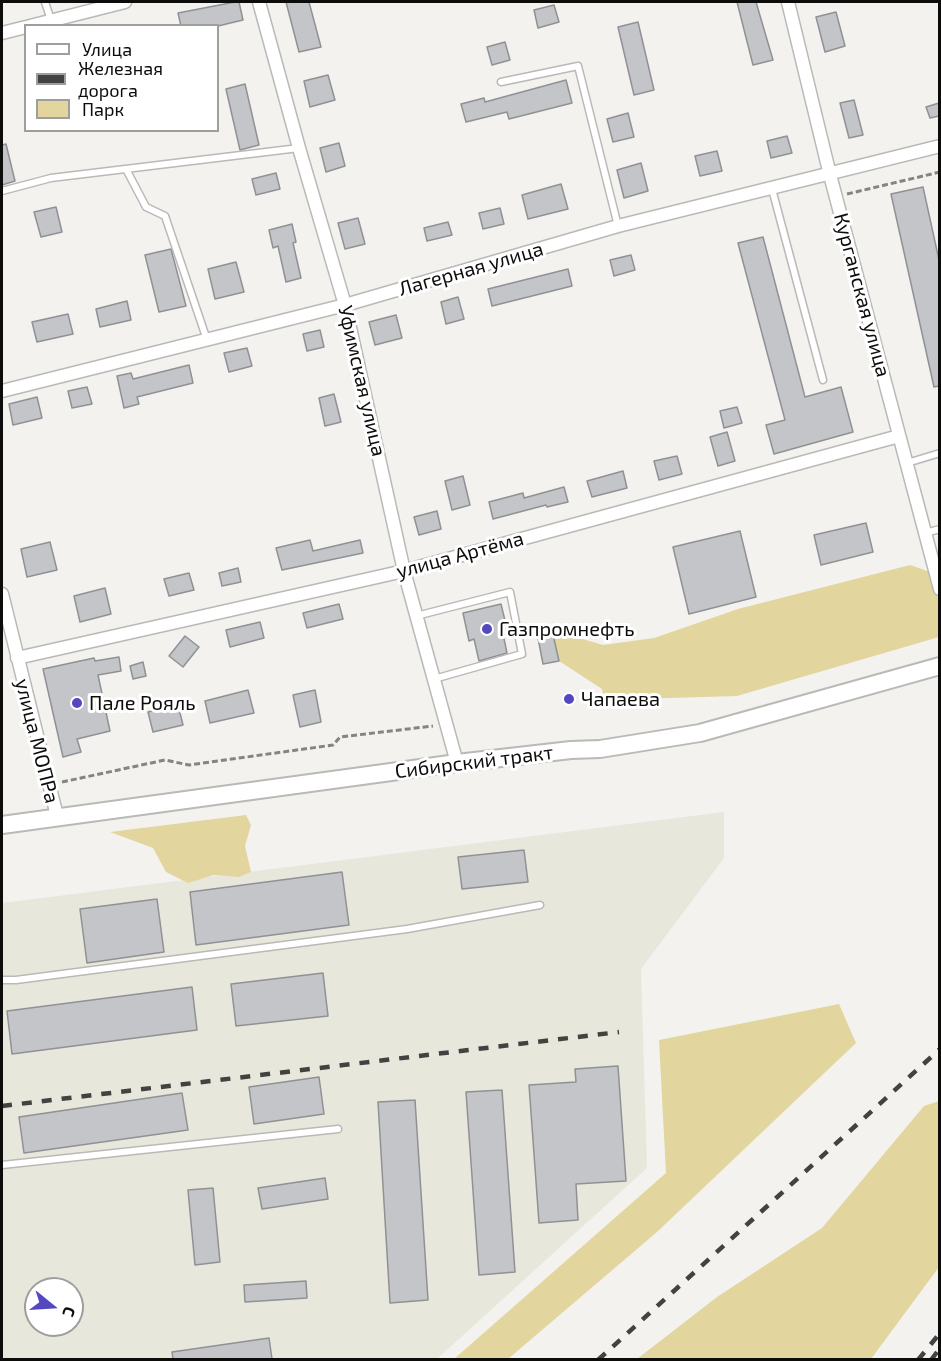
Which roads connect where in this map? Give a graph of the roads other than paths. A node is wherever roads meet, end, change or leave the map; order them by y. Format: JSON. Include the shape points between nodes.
{"nodes":[{"id":1,"x":45,"y":2,"type":"edge"},
{"id":2,"x":125,"y":2,"type":"edge"},
{"id":3,"x":259,"y":2,"type":"edge"},
{"id":4,"x":788,"y":2,"type":"edge"},
{"id":5,"x":51,"y":20,"type":"junction"},
{"id":6,"x":36,"y":24,"type":"edge"},
{"id":7,"x":24,"y":27,"type":"edge"},
{"id":8,"x":2,"y":33,"type":"edge"},
{"id":9,"x":501,"y":82,"type":"dead end"},
{"id":10,"x":939,"y":146,"type":"edge"},
{"id":11,"x":299,"y":148,"type":"junction"},
{"id":12,"x":126,"y":169,"type":"junction"},
{"id":13,"x":830,"y":175,"type":"junction"},
{"id":14,"x":772,"y":189,"type":"junction"},
{"id":15,"x":2,"y":191,"type":"edge"},
{"id":16,"x":618,"y":226,"type":"junction"},
{"id":17,"x":345,"y":305,"type":"junction"},
{"id":18,"x":207,"y":340,"type":"junction"},
{"id":19,"x":823,"y":380,"type":"dead end"},
{"id":20,"x":2,"y":391,"type":"edge"},
{"id":21,"x":899,"y":436,"type":"junction"},
{"id":22,"x":939,"y":453,"type":"edge"},
{"id":23,"x":906,"y":463,"type":"junction"},
{"id":24,"x":939,"y":529,"type":"edge"},
{"id":25,"x":925,"y":533,"type":"junction"},
{"id":26,"x":404,"y":571,"type":"junction"},
{"id":27,"x":939,"y":589,"type":"edge"},
{"id":28,"x":2,"y":594,"type":"edge"},
{"id":29,"x":416,"y":616,"type":"junction"},
{"id":30,"x":16,"y":658,"type":"junction"},
{"id":31,"x":939,"y":666,"type":"edge"},
{"id":32,"x":434,"y":679,"type":"junction"},
{"id":33,"x":457,"y":763,"type":"junction"},
{"id":34,"x":57,"y":816,"type":"junction"},
{"id":35,"x":2,"y":825,"type":"edge"},
{"id":36,"x":540,"y":905,"type":"dead end"},
{"id":37,"x":2,"y":980,"type":"edge"},
{"id":38,"x":338,"y":1129,"type":"dead end"},
{"id":39,"x":2,"y":1165,"type":"edge"}],
"edges":[{"from":1,"to":5,"type":"lane"},
{"from":2,"to":5,"type":"street"},
{"from":3,"to":11,"type":"street","name":"Уфимская улица"},
{"from":4,"to":13,"type":"street","name":"Курганская улица"},
{"from":5,"to":6,"type":"street"},
{"from":7,"to":8,"type":"street"},
{"from":9,"to":16,"type":"lane","via":[[578,66]]},
{"from":10,"to":13,"type":"street","name":"Лагерная улица"},
{"from":11,"to":12,"type":"lane"},
{"from":11,"to":17,"type":"street","name":"Уфимская улица"},
{"from":12,"to":15,"type":"lane","via":[[51,178]]},
{"from":12,"to":18,"type":"lane","via":[[146,207],[165,216]]},
{"from":13,"to":14,"type":"street","name":"Лагерная улица"},
{"from":13,"to":21,"type":"street","name":"Курганская улица"},
{"from":14,"to":16,"type":"street","name":"Лагерная улица"},
{"from":14,"to":19,"type":"lane"},
{"from":16,"to":17,"type":"street","name":"Лагерная улица"},
{"from":17,"to":18,"type":"street","name":"Лагерная улица"},
{"from":17,"to":26,"type":"street","name":"Уфимская улица"},
{"from":18,"to":20,"type":"street","name":"Лагерная улица"},
{"from":21,"to":23,"type":"street","name":"Курганская улица"},
{"from":21,"to":26,"type":"street","name":"улица Артёма"},
{"from":22,"to":23,"type":"lane"},
{"from":23,"to":25,"type":"street","name":"Курганская улица"},
{"from":24,"to":25,"type":"lane"},
{"from":25,"to":27,"type":"street","name":"Курганская улица"},
{"from":26,"to":29,"type":"street","name":"Уфимская улица"},
{"from":26,"to":30,"type":"street","name":"улица Артёма"},
{"from":28,"to":30,"type":"street","name":"улица МОПРа"},
{"from":29,"to":32,"type":"street","name":"Уфимская улица"},
{"from":29,"to":32,"type":"lane","via":[[510,592],[522,654]]},
{"from":30,"to":34,"type":"street","name":"улица МОПРа"},
{"from":31,"to":33,"type":"main road","name":"Сибирский тракт","via":[[700,733],[600,749]]},
{"from":32,"to":33,"type":"street","name":"Уфимская улица"},
{"from":33,"to":34,"type":"main road","name":"Сибирский тракт"},
{"from":34,"to":35,"type":"main road","name":"Сибирский тракт"},
{"from":36,"to":37,"type":"lane","via":[[396,930]]},
{"from":38,"to":39,"type":"lane"}]}
